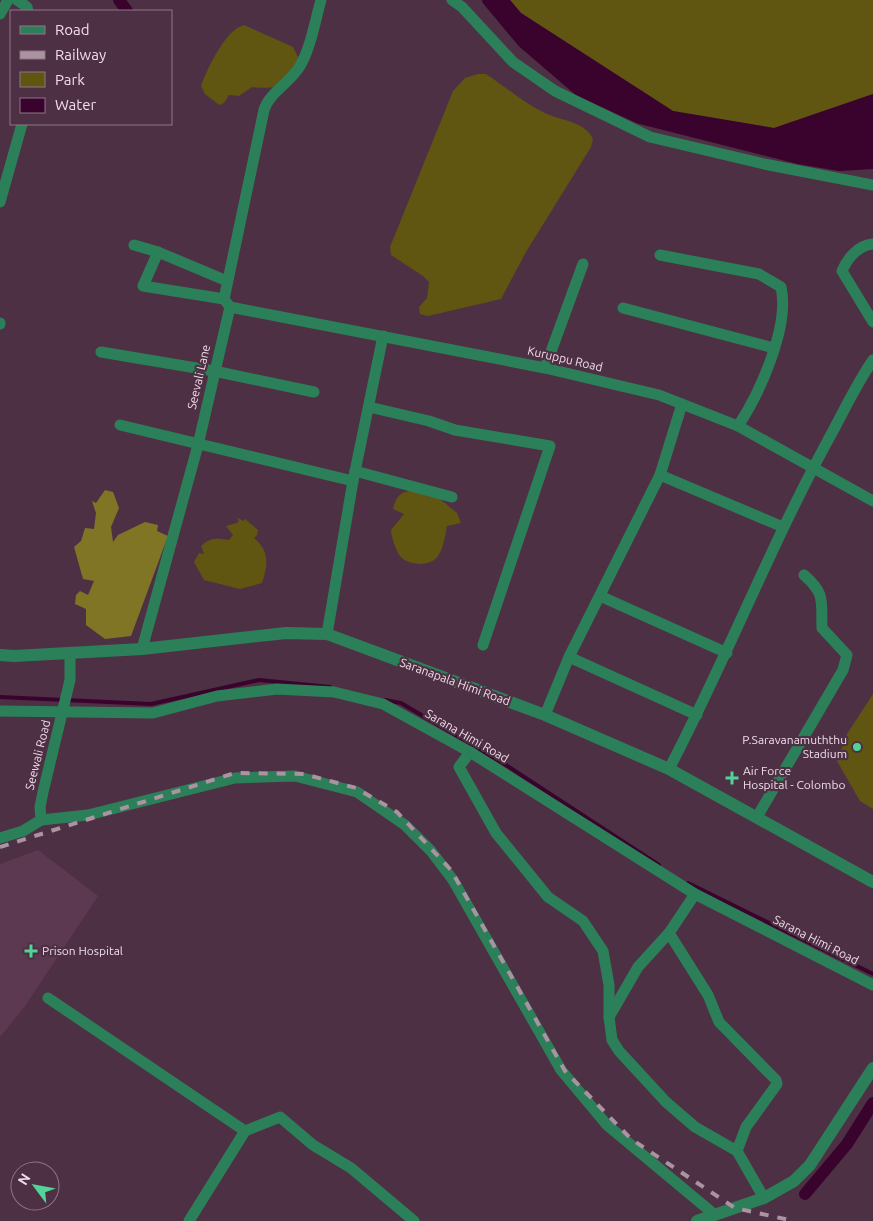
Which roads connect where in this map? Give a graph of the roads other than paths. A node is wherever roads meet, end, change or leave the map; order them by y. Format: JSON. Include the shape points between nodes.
{"nodes":[{"id":1,"x":8,"y":0,"type":"edge"},
{"id":2,"x":17,"y":0,"type":"edge"},
{"id":3,"x":321,"y":0,"type":"edge"},
{"id":4,"x":452,"y":0,"type":"edge"},
{"id":5,"x":28,"y":10,"type":"edge"},
{"id":6,"x":0,"y":14,"type":"edge"},
{"id":7,"x":22,"y":125,"type":"edge"},
{"id":8,"x":873,"y":185,"type":"edge"},
{"id":9,"x":0,"y":202,"type":"edge"},
{"id":10,"x":873,"y":244,"type":"edge"},
{"id":11,"x":134,"y":245,"type":"dead end"},
{"id":12,"x":158,"y":252,"type":"junction"},
{"id":13,"x":660,"y":255,"type":"dead end"},
{"id":14,"x":583,"y":264,"type":"dead end"},
{"id":15,"x":227,"y":281,"type":"junction"},
{"id":16,"x":227,"y":303,"type":"junction"},
{"id":17,"x":623,"y":308,"type":"dead end"},
{"id":18,"x":873,"y":322,"type":"edge"},
{"id":19,"x":383,"y":336,"type":"junction"},
{"id":20,"x":774,"y":348,"type":"junction"},
{"id":21,"x":102,"y":352,"type":"dead end"},
{"id":22,"x":873,"y":360,"type":"edge"},
{"id":23,"x":545,"y":368,"type":"junction"},
{"id":24,"x":214,"y":371,"type":"junction"},
{"id":25,"x":868,"y":378,"type":"edge"},
{"id":26,"x":314,"y":392,"type":"dead end"},
{"id":27,"x":682,"y":404,"type":"junction"},
{"id":28,"x":369,"y":407,"type":"junction"},
{"id":29,"x":120,"y":425,"type":"dead end"},
{"id":30,"x":738,"y":426,"type":"junction"},
{"id":31,"x":198,"y":445,"type":"junction"},
{"id":32,"x":812,"y":467,"type":"junction"},
{"id":33,"x":660,"y":475,"type":"junction"},
{"id":34,"x":354,"y":476,"type":"junction"},
{"id":35,"x":452,"y":497,"type":"dead end"},
{"id":36,"x":873,"y":501,"type":"edge"},
{"id":37,"x":783,"y":526,"type":"junction"},
{"id":38,"x":804,"y":575,"type":"dead end"},
{"id":39,"x":600,"y":596,"type":"junction"},
{"id":40,"x":327,"y":634,"type":"junction"},
{"id":41,"x":483,"y":645,"type":"dead end"},
{"id":42,"x":142,"y":649,"type":"junction"},
{"id":43,"x":70,"y":653,"type":"junction"},
{"id":44,"x":727,"y":653,"type":"junction"},
{"id":45,"x":0,"y":655,"type":"edge"},
{"id":46,"x":569,"y":657,"type":"junction"},
{"id":47,"x":64,"y":705,"type":"junction"},
{"id":48,"x":0,"y":711,"type":"edge"},
{"id":49,"x":545,"y":715,"type":"junction"},
{"id":50,"x":697,"y":716,"type":"junction"},
{"id":51,"x":470,"y":752,"type":"junction"},
{"id":52,"x":669,"y":769,"type":"junction"},
{"id":53,"x":757,"y":817,"type":"junction"},
{"id":54,"x":41,"y":820,"type":"junction"},
{"id":55,"x":0,"y":838,"type":"edge"},
{"id":56,"x":873,"y":882,"type":"edge"},
{"id":57,"x":695,"y":894,"type":"junction"},
{"id":58,"x":670,"y":933,"type":"junction"},
{"id":59,"x":873,"y":985,"type":"edge"},
{"id":60,"x":48,"y":998,"type":"dead end"},
{"id":61,"x":609,"y":1017,"type":"junction"},
{"id":62,"x":873,"y":1068,"type":"edge"},
{"id":63,"x":245,"y":1131,"type":"junction"},
{"id":64,"x":737,"y":1151,"type":"junction"},
{"id":65,"x":764,"y":1198,"type":"junction"},
{"id":66,"x":714,"y":1215,"type":"junction"},
{"id":67,"x":189,"y":1221,"type":"edge"},
{"id":68,"x":414,"y":1221,"type":"edge"},
{"id":69,"x":697,"y":1221,"type":"edge"}],
"edges":[{"from":1,"to":6,"type":"street"},
{"from":2,"to":5,"type":"street"},
{"from":3,"to":15,"type":"street","name":"Seevali Lane","via":[[300,66],[267,100]]},
{"from":4,"to":8,"type":"street","via":[[527,72],[555,91],[650,137]]},
{"from":7,"to":9,"type":"street"},
{"from":10,"to":18,"type":"street","via":[[848,257],[842,271]]},
{"from":11,"to":12,"type":"street"},
{"from":12,"to":15,"type":"street"},
{"from":12,"to":16,"type":"street","name":"Kuruppu Road","via":[[143,286]]},
{"from":13,"to":20,"type":"street","via":[[759,274],[781,287],[784,299],[781,330]]},
{"from":14,"to":23,"type":"street"},
{"from":15,"to":16,"type":"street","name":"Seevali Lane"},
{"from":16,"to":19,"type":"street","name":"Kuruppu Road"},
{"from":16,"to":24,"type":"street","name":"Seevali Lane"},
{"from":17,"to":20,"type":"street"},
{"from":19,"to":23,"type":"street","name":"Kuruppu Road"},
{"from":19,"to":28,"type":"street"},
{"from":20,"to":30,"type":"street","via":[[748,411]]},
{"from":21,"to":24,"type":"street"},
{"from":22,"to":25,"type":"street"},
{"from":23,"to":27,"type":"street","name":"Kuruppu Road","via":[[659,395]]},
{"from":24,"to":26,"type":"street"},
{"from":24,"to":31,"type":"street","name":"Seevali Lane"},
{"from":25,"to":32,"type":"street"},
{"from":27,"to":30,"type":"street","name":"Kuruppu Road"},
{"from":27,"to":33,"type":"street"},
{"from":28,"to":34,"type":"street"},
{"from":28,"to":41,"type":"street","via":[[430,420],[455,430],[550,446]]},
{"from":29,"to":31,"type":"street"},
{"from":30,"to":32,"type":"street","name":"Kuruppu Road"},
{"from":31,"to":34,"type":"street"},
{"from":31,"to":42,"type":"street","name":"Seevali Lane"},
{"from":32,"to":36,"type":"street","name":"Kuruppu Road"},
{"from":32,"to":37,"type":"street"},
{"from":33,"to":37,"type":"street"},
{"from":33,"to":39,"type":"street"},
{"from":34,"to":35,"type":"street"},
{"from":34,"to":40,"type":"street"},
{"from":37,"to":44,"type":"street"},
{"from":38,"to":53,"type":"street","via":[[818,587],[821,595],[822,628],[847,655],[843,670]]},
{"from":39,"to":44,"type":"street"},
{"from":39,"to":46,"type":"street"},
{"from":40,"to":42,"type":"street","name":"Saranapala Himi Road","via":[[286,633]]},
{"from":40,"to":49,"type":"street","name":"Saranapala Himi Road"},
{"from":42,"to":43,"type":"street","name":"Saranapala Himi Road"},
{"from":43,"to":45,"type":"street","name":"Saranapala Himi Road"},
{"from":43,"to":47,"type":"street","name":"Seewali Road","via":[[70,680]]},
{"from":44,"to":50,"type":"street"},
{"from":46,"to":49,"type":"street"},
{"from":46,"to":50,"type":"street"},
{"from":47,"to":48,"type":"street","name":"Sarana Himi Road"},
{"from":47,"to":51,"type":"street","name":"Sarana Himi Road","via":[[153,713],[217,696],[251,692],[277,689],[334,692],[383,704]]},
{"from":47,"to":54,"type":"street","name":"Seewali Road","via":[[43,792]]},
{"from":49,"to":52,"type":"street","name":"Saranapala Himi Road"},
{"from":50,"to":52,"type":"street"},
{"from":51,"to":57,"type":"street","name":"Sarana Himi Road"},
{"from":51,"to":61,"type":"street","via":[[459,767],[496,833],[548,897],[583,921],[603,951],[610,985]]},
{"from":52,"to":53,"type":"street","name":"Saranapala Himi Road"},
{"from":53,"to":56,"type":"street","name":"Saranapala Himi Road"},
{"from":54,"to":55,"type":"street","via":[[24,831]]},
{"from":54,"to":66,"type":"street","via":[[88,815],[235,778],[295,776],[357,792],[405,825],[453,880],[561,1070],[607,1125]]},
{"from":57,"to":58,"type":"street"},
{"from":57,"to":59,"type":"street","name":"Sarana Himi Road"},
{"from":58,"to":61,"type":"street","via":[[638,967]]},
{"from":58,"to":64,"type":"street","via":[[708,995],[719,1022],[776,1080],[746,1127]]},
{"from":60,"to":63,"type":"street"},
{"from":61,"to":64,"type":"street","via":[[612,1040],[619,1051],[666,1102],[695,1127]]},
{"from":62,"to":65,"type":"street","via":[[810,1165],[794,1181]]},
{"from":63,"to":67,"type":"street"},
{"from":63,"to":68,"type":"street","via":[[280,1118],[313,1146],[351,1168]]},
{"from":64,"to":65,"type":"street"},
{"from":65,"to":66,"type":"street"},
{"from":66,"to":69,"type":"street"}]}
